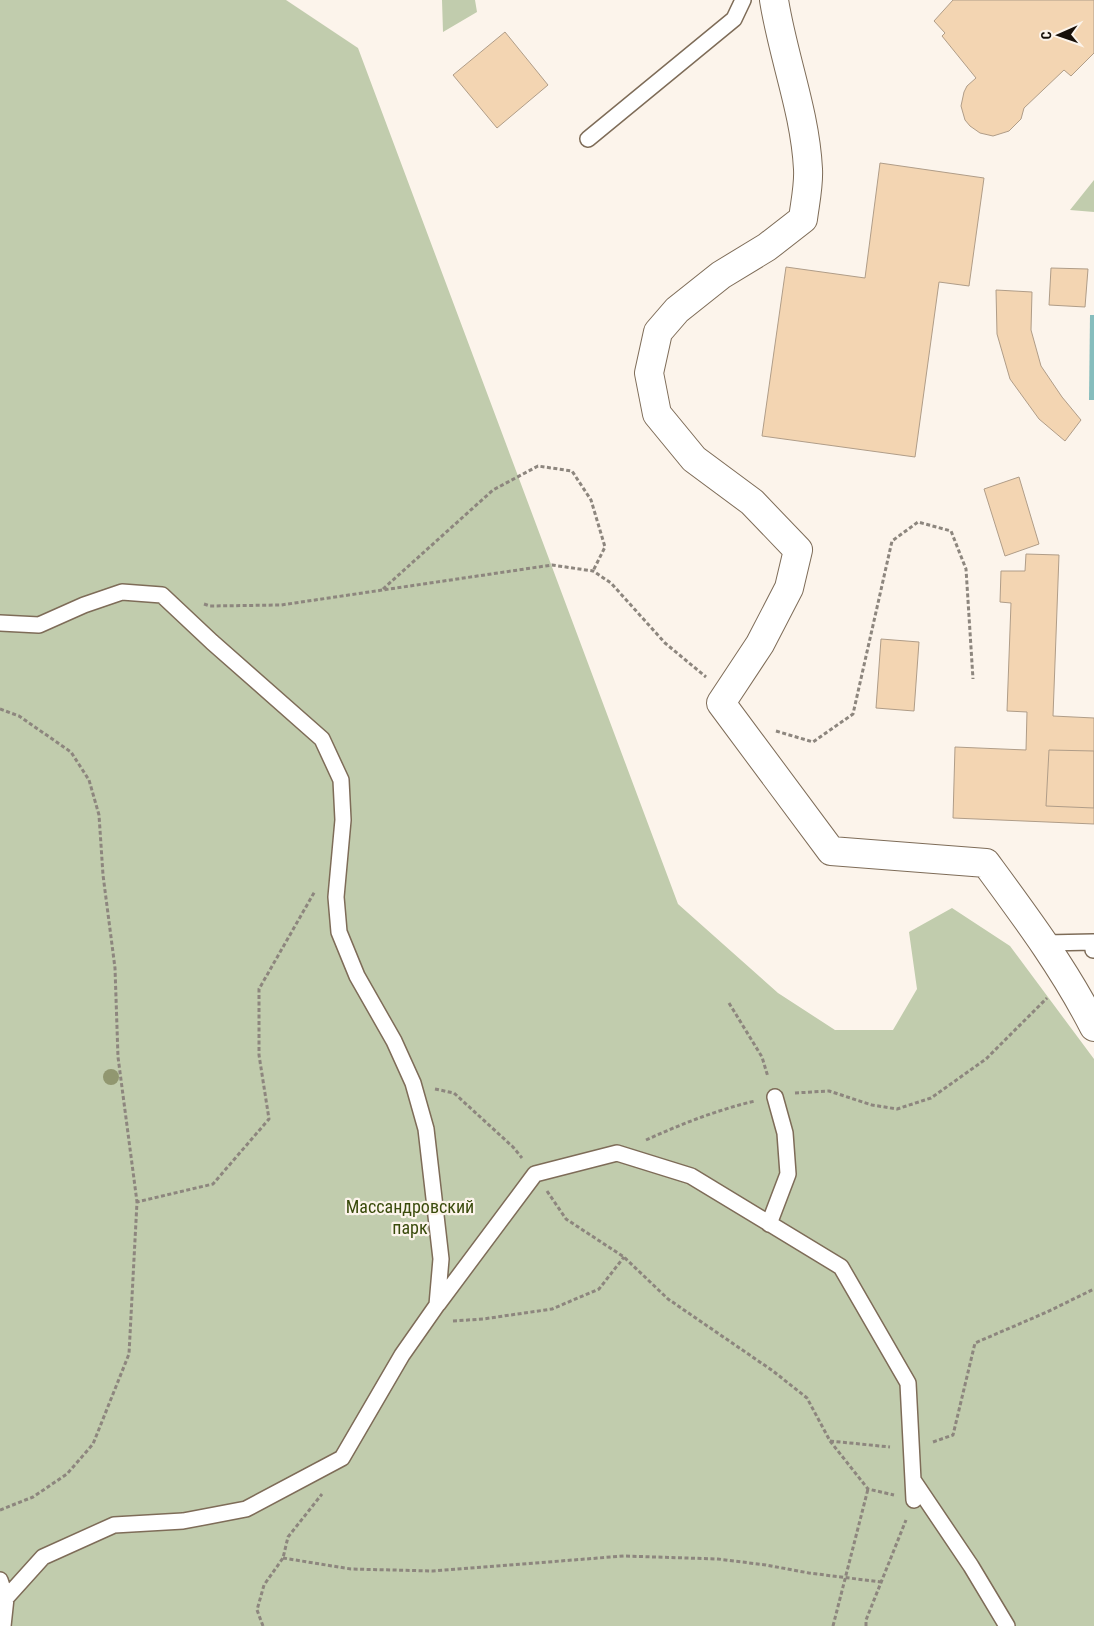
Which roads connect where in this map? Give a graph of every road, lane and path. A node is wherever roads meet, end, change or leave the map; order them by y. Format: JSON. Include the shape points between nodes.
{"nodes":[{"id":1,"x":743,"y":0,"type":"edge"},
{"id":2,"x":774,"y":0,"type":"edge"},
{"id":3,"x":588,"y":138,"type":"dead end"},
{"id":4,"x":593,"y":571,"type":"junction"},
{"id":5,"x":383,"y":589,"type":"junction"},
{"id":6,"x":162,"y":594,"type":"junction"},
{"id":7,"x":0,"y":623,"type":"edge"},
{"id":8,"x":973,"y":680,"type":"dead end"},
{"id":9,"x":727,"y":694,"type":"junction"},
{"id":10,"x":0,"y":709,"type":"edge"},
{"id":11,"x":774,"y":731,"type":"dead end"},
{"id":12,"x":340,"y":861,"type":"junction"},
{"id":13,"x":1045,"y":943,"type":"junction"},
{"id":14,"x":1093,"y":950,"type":"dead end"},
{"id":15,"x":1067,"y":978,"type":"junction"},
{"id":16,"x":729,"y":1003,"type":"dead end"},
{"id":17,"x":1094,"y":1027,"type":"edge"},
{"id":18,"x":413,"y":1084,"type":"junction"},
{"id":19,"x":774,"y":1097,"type":"junction"},
{"id":20,"x":617,"y":1153,"type":"junction"},
{"id":21,"x":535,"y":1174,"type":"junction"},
{"id":22,"x":137,"y":1202,"type":"junction"},
{"id":23,"x":769,"y":1224,"type":"junction"},
{"id":24,"x":624,"y":1257,"type":"junction"},
{"id":25,"x":1094,"y":1289,"type":"edge"},
{"id":26,"x":437,"y":1305,"type":"junction"},
{"id":27,"x":425,"y":1322,"type":"junction"},
{"id":28,"x":830,"y":1441,"type":"junction"},
{"id":29,"x":911,"y":1449,"type":"junction"},
{"id":30,"x":913,"y":1480,"type":"junction"},
{"id":31,"x":328,"y":1487,"type":"dead end"},
{"id":32,"x":914,"y":1500,"type":"joint"},
{"id":33,"x":0,"y":1510,"type":"edge"},
{"id":34,"x":283,"y":1558,"type":"junction"},
{"id":35,"x":846,"y":1578,"type":"junction"},
{"id":36,"x":0,"y":1580,"type":"edge"},
{"id":37,"x":881,"y":1582,"type":"junction"},
{"id":38,"x":6,"y":1598,"type":"junction"},
{"id":39,"x":4,"y":1626,"type":"edge"},
{"id":40,"x":263,"y":1626,"type":"edge"},
{"id":41,"x":833,"y":1626,"type":"edge"},
{"id":42,"x":866,"y":1626,"type":"edge"},
{"id":43,"x":1007,"y":1626,"type":"edge"}],
"edges":[{"from":1,"to":3,"type":"lane","via":[[734,20]]},
{"from":2,"to":9,"type":"street","via":[[799,106],[808,171],[803,219],[767,247],[721,275],[677,310],[658,332],[649,372],[657,414],[694,459],[752,502],[798,550],[789,588],[760,644]]},
{"from":4,"to":5,"type":"path","via":[[552,565]]},
{"from":4,"to":5,"type":"path","via":[[606,546],[590,500],[572,471],[538,466],[493,490]]},
{"from":4,"to":9,"type":"path","via":[[611,583],[665,644]]},
{"from":5,"to":6,"type":"path","via":[[281,605],[210,606]]},
{"from":6,"to":7,"type":"lane","via":[[122,592],[38,625]]},
{"from":6,"to":12,"type":"lane","via":[[322,739],[341,780]]},
{"from":8,"to":11,"type":"path","via":[[966,569],[951,531],[918,522],[892,541],[853,714],[813,742]]},
{"from":9,"to":13,"type":"street","via":[[721,703],[831,851],[986,863]]},
{"from":10,"to":22,"type":"path","via":[[20,716],[70,752],[89,780],[98,815],[115,968],[118,1056]]},
{"from":12,"to":18,"type":"lane","via":[[336,897],[339,932],[357,976],[394,1040]]},
{"from":12,"to":22,"type":"path","via":[[313,894],[259,989],[258,1055],[269,1119],[213,1184]]},
{"from":13,"to":14,"type":"lane","via":[[1093,942]]},
{"from":13,"to":15,"type":"street"},
{"from":15,"to":17,"type":"street"},
{"from":15,"to":19,"type":"path","via":[[986,1059],[931,1098],[897,1109],[872,1105],[829,1091]]},
{"from":16,"to":19,"type":"path","via":[[762,1057]]},
{"from":18,"to":21,"type":"path","via":[[454,1093],[513,1146]]},
{"from":18,"to":26,"type":"lane","via":[[426,1129],[441,1259]]},
{"from":19,"to":20,"type":"path","via":[[723,1109]]},
{"from":19,"to":23,"type":"lane","via":[[785,1133],[788,1174]]},
{"from":20,"to":21,"type":"lane"},
{"from":20,"to":23,"type":"lane","via":[[691,1176]]},
{"from":21,"to":24,"type":"path","via":[[566,1219]]},
{"from":21,"to":26,"type":"lane"},
{"from":22,"to":33,"type":"path","via":[[129,1354],[93,1444],[67,1474],[33,1497]]},
{"from":23,"to":29,"type":"lane","via":[[841,1267],[908,1382]]},
{"from":24,"to":27,"type":"path","via":[[599,1289],[552,1309],[483,1319]]},
{"from":24,"to":28,"type":"path","via":[[668,1299],[807,1398]]},
{"from":25,"to":29,"type":"path","via":[[975,1343],[953,1435]]},
{"from":26,"to":27,"type":"lane"},
{"from":27,"to":38,"type":"lane","via":[[342,1458],[246,1509],[183,1521],[114,1524],[43,1557]]},
{"from":28,"to":29,"type":"path"},
{"from":28,"to":35,"type":"path","via":[[868,1489]]},
{"from":29,"to":30,"type":"lane"},
{"from":30,"to":32,"type":"lane"},
{"from":30,"to":43,"type":"lane"},
{"from":31,"to":34,"type":"path","via":[[288,1537]]},
{"from":32,"to":37,"type":"path"},
{"from":34,"to":35,"type":"path","via":[[351,1569],[433,1571],[624,1556],[718,1559]]},
{"from":34,"to":40,"type":"path","via":[[264,1585],[258,1610]]},
{"from":35,"to":37,"type":"path"},
{"from":35,"to":41,"type":"path"},
{"from":36,"to":38,"type":"lane"},
{"from":37,"to":42,"type":"path"},
{"from":38,"to":39,"type":"lane"}]}
